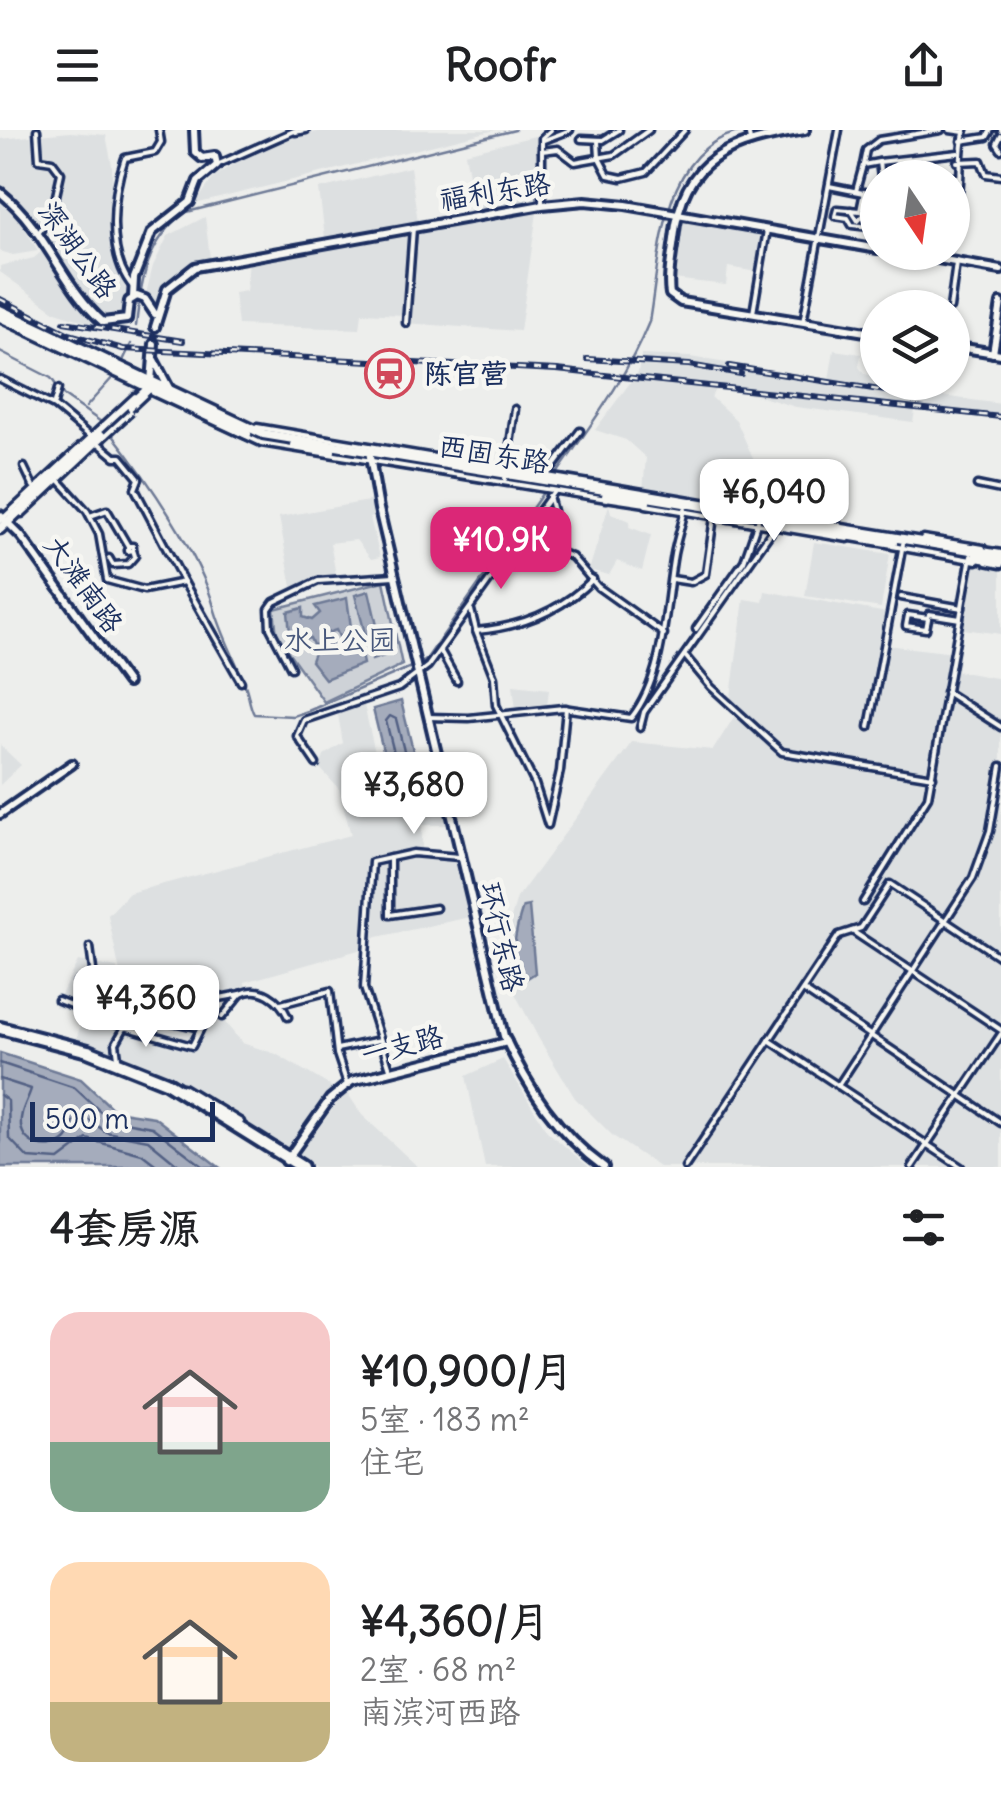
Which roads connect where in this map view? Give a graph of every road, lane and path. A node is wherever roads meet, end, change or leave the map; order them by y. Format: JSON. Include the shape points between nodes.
{"nodes":[{"id":1,"x":37,"y":130,"type":"edge"},
{"id":2,"x":159,"y":130,"type":"edge"},
{"id":3,"x":194,"y":130,"type":"edge"},
{"id":4,"x":306,"y":130,"type":"edge"},
{"id":5,"x":553,"y":130,"type":"edge"},
{"id":6,"x":570,"y":130,"type":"edge"},
{"id":7,"x":619,"y":130,"type":"edge"},
{"id":8,"x":649,"y":130,"type":"edge"},
{"id":9,"x":684,"y":130,"type":"edge"},
{"id":10,"x":805,"y":130,"type":"edge"},
{"id":11,"x":839,"y":130,"type":"edge"},
{"id":12,"x":941,"y":130,"type":"edge"},
{"id":13,"x":950,"y":130,"type":"edge"},
{"id":14,"x":990,"y":130,"type":"edge"},
{"id":15,"x":293,"y":131,"type":"edge"},
{"id":16,"x":964,"y":131,"type":"edge"},
{"id":17,"x":1001,"y":132,"type":"edge"},
{"id":18,"x":749,"y":134,"type":"edge"},
{"id":19,"x":581,"y":139,"type":"dead end"},
{"id":20,"x":544,"y":140,"type":"dead end"},
{"id":21,"x":598,"y":141,"type":"junction"},
{"id":22,"x":961,"y":141,"type":"junction"},
{"id":23,"x":1001,"y":150,"type":"edge"},
{"id":24,"x":542,"y":152,"type":"junction"},
{"id":25,"x":958,"y":154,"type":"junction"},
{"id":26,"x":598,"y":158,"type":"junction"},
{"id":27,"x":864,"y":160,"type":"edge"},
{"id":28,"x":899,"y":160,"type":"edge"},
{"id":29,"x":957,"y":160,"type":"edge"},
{"id":30,"x":970,"y":162,"type":"edge"},
{"id":31,"x":217,"y":164,"type":"junction"},
{"id":32,"x":860,"y":176,"type":"edge"},
{"id":33,"x":1001,"y":176,"type":"edge"},
{"id":34,"x":829,"y":186,"type":"junction"},
{"id":35,"x":856,"y":191,"type":"junction"},
{"id":36,"x":0,"y":192,"type":"edge"},
{"id":37,"x":860,"y":192,"type":"edge"},
{"id":38,"x":542,"y":204,"type":"junction"},
{"id":39,"x":851,"y":210,"type":"junction"},
{"id":40,"x":860,"y":212,"type":"edge"},
{"id":41,"x":672,"y":214,"type":"junction"},
{"id":42,"x":860,"y":218,"type":"edge"},
{"id":43,"x":857,"y":224,"type":"junction"},
{"id":44,"x":860,"y":225,"type":"edge"},
{"id":45,"x":412,"y":228,"type":"junction"},
{"id":46,"x":767,"y":230,"type":"junction"},
{"id":47,"x":40,"y":231,"type":"junction"},
{"id":48,"x":820,"y":239,"type":"junction"},
{"id":49,"x":860,"y":246,"type":"edge"},
{"id":50,"x":970,"y":265,"type":"edge"},
{"id":51,"x":1001,"y":270,"type":"edge"},
{"id":52,"x":134,"y":287,"type":"junction"},
{"id":53,"x":138,"y":297,"type":"junction"},
{"id":54,"x":1001,"y":303,"type":"edge"},
{"id":55,"x":0,"y":313,"type":"edge"},
{"id":56,"x":754,"y":313,"type":"junction"},
{"id":57,"x":156,"y":316,"type":"junction"},
{"id":58,"x":803,"y":322,"type":"junction"},
{"id":59,"x":406,"y":323,"type":"dead end"},
{"id":60,"x":156,"y":326,"type":"dead end"},
{"id":61,"x":860,"y":331,"type":"edge"},
{"id":62,"x":154,"y":344,"type":"dead end"},
{"id":63,"x":970,"y":349,"type":"edge"},
{"id":64,"x":997,"y":353,"type":"edge"},
{"id":65,"x":153,"y":364,"type":"junction"},
{"id":66,"x":132,"y":376,"type":"junction"},
{"id":67,"x":0,"y":379,"type":"edge"},
{"id":68,"x":150,"y":386,"type":"junction"},
{"id":69,"x":58,"y":389,"type":"dead end"},
{"id":70,"x":169,"y":390,"type":"junction"},
{"id":71,"x":54,"y":406,"type":"junction"},
{"id":72,"x":515,"y":409,"type":"dead end"},
{"id":73,"x":580,"y":430,"type":"dead end"},
{"id":74,"x":94,"y":439,"type":"junction"},
{"id":75,"x":369,"y":454,"type":"junction"},
{"id":76,"x":24,"y":467,"type":"dead end"},
{"id":77,"x":505,"y":474,"type":"junction"},
{"id":78,"x":58,"y":480,"type":"junction"},
{"id":79,"x":550,"y":484,"type":"junction"},
{"id":80,"x":977,"y":485,"type":"dead end"},
{"id":81,"x":35,"y":489,"type":"junction"},
{"id":82,"x":1001,"y":490,"type":"edge"},
{"id":83,"x":685,"y":510,"type":"junction"},
{"id":84,"x":90,"y":516,"type":"junction"},
{"id":85,"x":714,"y":517,"type":"junction"},
{"id":86,"x":758,"y":522,"type":"junction"},
{"id":87,"x":3,"y":523,"type":"edge"},
{"id":88,"x":775,"y":525,"type":"junction"},
{"id":89,"x":546,"y":531,"type":"dead end"},
{"id":90,"x":519,"y":536,"type":"junction"},
{"id":91,"x":903,"y":546,"type":"junction"},
{"id":92,"x":974,"y":556,"type":"junction"},
{"id":93,"x":109,"y":558,"type":"dead end"},
{"id":94,"x":1001,"y":558,"type":"edge"},
{"id":95,"x":394,"y":576,"type":"junction"},
{"id":96,"x":671,"y":579,"type":"junction"},
{"id":97,"x":593,"y":580,"type":"junction"},
{"id":98,"x":184,"y":582,"type":"junction"},
{"id":99,"x":901,"y":597,"type":"dead end"},
{"id":100,"x":962,"y":608,"type":"junction"},
{"id":101,"x":471,"y":610,"type":"dead end"},
{"id":102,"x":928,"y":618,"type":"junction"},
{"id":103,"x":960,"y":619,"type":"junction"},
{"id":104,"x":696,"y":629,"type":"dead end"},
{"id":105,"x":476,"y":631,"type":"junction"},
{"id":106,"x":664,"y":634,"type":"junction"},
{"id":107,"x":441,"y":652,"type":"junction"},
{"id":108,"x":686,"y":657,"type":"junction"},
{"id":109,"x":291,"y":668,"type":"dead end"},
{"id":110,"x":416,"y":669,"type":"junction"},
{"id":111,"x":458,"y":681,"type":"dead end"},
{"id":112,"x":242,"y":682,"type":"dead end"},
{"id":113,"x":126,"y":683,"type":"dead end"},
{"id":114,"x":945,"y":692,"type":"junction"},
{"id":115,"x":566,"y":708,"type":"junction"},
{"id":116,"x":502,"y":712,"type":"junction"},
{"id":117,"x":428,"y":717,"type":"junction"},
{"id":118,"x":869,"y":726,"type":"dead end"},
{"id":119,"x":1001,"y":727,"type":"edge"},
{"id":120,"x":640,"y":728,"type":"dead end"},
{"id":121,"x":72,"y":764,"type":"dead end"},
{"id":122,"x":316,"y":764,"type":"dead end"},
{"id":123,"x":1001,"y":766,"type":"edge"},
{"id":124,"x":932,"y":776,"type":"junction"},
{"id":125,"x":0,"y":814,"type":"edge"},
{"id":126,"x":460,"y":856,"type":"junction"},
{"id":127,"x":390,"y":858,"type":"junction"},
{"id":128,"x":862,"y":902,"type":"dead end"},
{"id":129,"x":436,"y":908,"type":"dead end"},
{"id":130,"x":946,"y":921,"type":"junction"},
{"id":131,"x":852,"y":931,"type":"junction"},
{"id":132,"x":90,"y":947,"type":"dead end"},
{"id":133,"x":1001,"y":958,"type":"edge"},
{"id":134,"x":913,"y":970,"type":"junction"},
{"id":135,"x":77,"y":982,"type":"dead end"},
{"id":136,"x":90,"y":988,"type":"junction"},
{"id":137,"x":802,"y":990,"type":"junction"},
{"id":138,"x":241,"y":994,"type":"junction"},
{"id":139,"x":58,"y":1000,"type":"dead end"},
{"id":140,"x":198,"y":1002,"type":"dead end"},
{"id":141,"x":281,"y":1004,"type":"junction"},
{"id":142,"x":80,"y":1010,"type":"junction"},
{"id":143,"x":127,"y":1012,"type":"junction"},
{"id":144,"x":222,"y":1017,"type":"dead end"},
{"id":145,"x":288,"y":1017,"type":"dead end"},
{"id":146,"x":124,"y":1026,"type":"junction"},
{"id":147,"x":0,"y":1028,"type":"edge"},
{"id":148,"x":1001,"y":1032,"type":"edge"},
{"id":149,"x":870,"y":1036,"type":"junction"},
{"id":150,"x":380,"y":1040,"type":"junction"},
{"id":151,"x":769,"y":1040,"type":"junction"},
{"id":152,"x":508,"y":1044,"type":"junction"},
{"id":153,"x":336,"y":1049,"type":"junction"},
{"id":154,"x":118,"y":1062,"type":"junction"},
{"id":155,"x":391,"y":1070,"type":"junction"},
{"id":156,"x":347,"y":1084,"type":"junction"},
{"id":157,"x":838,"y":1086,"type":"junction"},
{"id":158,"x":960,"y":1095,"type":"junction"},
{"id":159,"x":241,"y":1122,"type":"dead end"},
{"id":160,"x":1001,"y":1123,"type":"edge"},
{"id":161,"x":927,"y":1145,"type":"junction"},
{"id":162,"x":289,"y":1162,"type":"edge"},
{"id":163,"x":302,"y":1167,"type":"edge"},
{"id":164,"x":604,"y":1167,"type":"edge"},
{"id":165,"x":685,"y":1167,"type":"edge"},
{"id":166,"x":912,"y":1167,"type":"edge"},
{"id":167,"x":960,"y":1167,"type":"edge"}],
"edges":[{"from":1,"to":47,"type":"street","via":[[39,159],[52,161],[60,173],[53,210]]},
{"from":2,"to":52,"type":"street","via":[[156,152],[125,158],[118,184],[118,259]]},
{"from":3,"to":31,"type":"street","via":[[195,152],[215,156]]},
{"from":4,"to":15,"type":"street"},
{"from":5,"to":24,"type":"street","via":[[542,138]]},
{"from":6,"to":20,"type":"street"},
{"from":7,"to":21,"type":"street"},
{"from":8,"to":26,"type":"street","via":[[630,148]]},
{"from":9,"to":26,"type":"street","via":[[640,175],[612,178]]},
{"from":10,"to":18,"type":"street"},
{"from":11,"to":34,"type":"street"},
{"from":12,"to":27,"type":"street","via":[[879,140]]},
{"from":13,"to":16,"type":"street"},
{"from":14,"to":22,"type":"street","via":[[987,137]]},
{"from":15,"to":31,"type":"street"},
{"from":16,"to":22,"type":"street"},
{"from":17,"to":23,"type":"street"},
{"from":18,"to":41,"type":"street","via":[[700,170]]},
{"from":19,"to":21,"type":"street"},
{"from":21,"to":26,"type":"street"},
{"from":22,"to":25,"type":"street"},
{"from":24,"to":26,"type":"street","via":[[558,149],[575,162]]},
{"from":24,"to":38,"type":"street"},
{"from":25,"to":28,"type":"street"},
{"from":25,"to":29,"type":"street"},
{"from":30,"to":33,"type":"street"},
{"from":31,"to":52,"type":"street","via":[[198,181],[190,202],[152,232]]},
{"from":32,"to":35,"type":"street"},
{"from":34,"to":35,"type":"street"},
{"from":34,"to":48,"type":"street"},
{"from":35,"to":37,"type":"street"},
{"from":36,"to":47,"type":"street","name":"深湖公路"},
{"from":38,"to":41,"type":"street","name":"福利东路","via":[[585,201]]},
{"from":38,"to":45,"type":"street","name":"福利东路"},
{"from":39,"to":40,"type":"street"},
{"from":39,"to":43,"type":"street"},
{"from":39,"to":43,"type":"street","via":[[837,209],[835,216]]},
{"from":41,"to":46,"type":"street","name":"福利东路"},
{"from":41,"to":56,"type":"street","via":[[670,294],[680,302]]},
{"from":42,"to":43,"type":"street"},
{"from":43,"to":44,"type":"street"},
{"from":45,"to":57,"type":"street","name":"福利东路","via":[[197,267],[167,289]]},
{"from":45,"to":59,"type":"street"},
{"from":46,"to":48,"type":"street","name":"福利东路"},
{"from":46,"to":56,"type":"street"},
{"from":47,"to":53,"type":"street","name":"深湖公路","via":[[103,322],[126,319]]},
{"from":48,"to":49,"type":"street","name":"福利东路"},
{"from":48,"to":58,"type":"street"},
{"from":50,"to":51,"type":"street"},
{"from":52,"to":53,"type":"street"},
{"from":53,"to":57,"type":"street","name":"深湖公路"},
{"from":54,"to":64,"type":"street"},
{"from":55,"to":66,"type":"main road","name":"西固东路"},
{"from":56,"to":58,"type":"street"},
{"from":57,"to":60,"type":"street"},
{"from":58,"to":61,"type":"street"},
{"from":62,"to":65,"type":"street"},
{"from":63,"to":64,"type":"street"},
{"from":65,"to":66,"type":"street"},
{"from":65,"to":68,"type":"street"},
{"from":65,"to":70,"type":"street"},
{"from":66,"to":68,"type":"main road","name":"西固东路"},
{"from":67,"to":71,"type":"street"},
{"from":68,"to":70,"type":"main road","name":"西固东路"},
{"from":68,"to":74,"type":"main road","bridge":true},
{"from":68,"to":75,"type":"main road","name":"西固东路","via":[[219,424],[262,438]]},
{"from":69,"to":71,"type":"street"},
{"from":70,"to":75,"type":"main road","name":"西固东路","via":[[263,434]]},
{"from":71,"to":74,"type":"street"},
{"from":72,"to":77,"type":"street"},
{"from":73,"to":79,"type":"street"},
{"from":74,"to":78,"type":"street"},
{"from":74,"to":81,"type":"main road"},
{"from":74,"to":87,"type":"main road"},
{"from":74,"to":98,"type":"street","via":[[122,457],[139,479],[135,490]]},
{"from":75,"to":77,"type":"street"},
{"from":75,"to":77,"type":"main road","name":"西固东路"},
{"from":75,"to":79,"type":"street"},
{"from":75,"to":95,"type":"street","name":"环行东路"},
{"from":76,"to":81,"type":"street"},
{"from":77,"to":79,"type":"main road","name":"西固东路"},
{"from":78,"to":84,"type":"street"},
{"from":78,"to":87,"type":"street"},
{"from":79,"to":83,"type":"main road","name":"西固东路"},
{"from":79,"to":89,"type":"street","via":[[553,511]]},
{"from":79,"to":90,"type":"street"},
{"from":79,"to":92,"type":"main road","name":"西固东路"},
{"from":79,"to":94,"type":"street"},
{"from":80,"to":82,"type":"street"},
{"from":81,"to":87,"type":"main road"},
{"from":83,"to":85,"type":"street"},
{"from":83,"to":86,"type":"main road","name":"西固东路"},
{"from":83,"to":96,"type":"street"},
{"from":84,"to":93,"type":"street","via":[[107,510],[136,556],[128,564],[112,565]]},
{"from":84,"to":98,"type":"street","via":[[107,580],[144,590]]},
{"from":85,"to":86,"type":"street"},
{"from":85,"to":96,"type":"street","via":[[706,574],[691,582]]},
{"from":86,"to":88,"type":"main road","name":"西固东路"},
{"from":86,"to":104,"type":"street","via":[[744,562]]},
{"from":87,"to":113,"type":"street","name":"大滩南路"},
{"from":88,"to":91,"type":"main road","name":"西固东路"},
{"from":88,"to":108,"type":"street"},
{"from":90,"to":97,"type":"street","via":[[572,557]]},
{"from":90,"to":107,"type":"street"},
{"from":91,"to":92,"type":"main road","name":"西固东路"},
{"from":91,"to":118,"type":"street"},
{"from":92,"to":94,"type":"main road","name":"西固东路"},
{"from":92,"to":100,"type":"street"},
{"from":95,"to":109,"type":"street","via":[[318,581],[274,602],[270,628]]},
{"from":95,"to":110,"type":"street","name":"环行东路"},
{"from":96,"to":106,"type":"street"},
{"from":97,"to":105,"type":"street","via":[[564,604],[520,625]]},
{"from":97,"to":106,"type":"street"},
{"from":98,"to":112,"type":"street"},
{"from":99,"to":100,"type":"street"},
{"from":100,"to":103,"type":"street"},
{"from":101,"to":105,"type":"street"},
{"from":102,"to":102,"type":"street","via":[[926,630],[906,626],[908,615]]},
{"from":102,"to":103,"type":"street"},
{"from":103,"to":114,"type":"street"},
{"from":105,"to":116,"type":"street"},
{"from":106,"to":115,"type":"street","via":[[646,696],[631,718]]},
{"from":107,"to":110,"type":"street"},
{"from":107,"to":111,"type":"street"},
{"from":108,"to":120,"type":"street","via":[[644,712]]},
{"from":108,"to":124,"type":"street","via":[[782,752]]},
{"from":110,"to":117,"type":"street","name":"环行东路"},
{"from":110,"to":122,"type":"street","via":[[399,688],[304,720],[297,736]]},
{"from":114,"to":119,"type":"street"},
{"from":114,"to":124,"type":"street"},
{"from":115,"to":116,"type":"street"},
{"from":115,"to":116,"type":"street","via":[[548,825]]},
{"from":116,"to":117,"type":"street"},
{"from":117,"to":126,"type":"street","name":"环行东路"},
{"from":121,"to":125,"type":"street"},
{"from":123,"to":130,"type":"street","via":[[987,843]]},
{"from":124,"to":128,"type":"street","via":[[919,815]]},
{"from":126,"to":127,"type":"street"},
{"from":126,"to":152,"type":"street","name":"环行东路"},
{"from":127,"to":129,"type":"street","via":[[390,916]]},
{"from":127,"to":150,"type":"street","via":[[372,862],[363,976]]},
{"from":130,"to":131,"type":"street","via":[[890,884]]},
{"from":130,"to":133,"type":"street"},
{"from":130,"to":134,"type":"street"},
{"from":131,"to":134,"type":"street"},
{"from":131,"to":137,"type":"street","via":[[839,935]]},
{"from":132,"to":136,"type":"street"},
{"from":134,"to":148,"type":"street"},
{"from":134,"to":149,"type":"street"},
{"from":135,"to":136,"type":"street"},
{"from":136,"to":142,"type":"street"},
{"from":136,"to":143,"type":"street","via":[[128,1004]]},
{"from":137,"to":149,"type":"street"},
{"from":137,"to":151,"type":"street"},
{"from":138,"to":140,"type":"street"},
{"from":138,"to":141,"type":"street","via":[[271,995]]},
{"from":138,"to":144,"type":"street"},
{"from":139,"to":142,"type":"street"},
{"from":141,"to":145,"type":"street"},
{"from":141,"to":153,"type":"street","via":[[330,992]]},
{"from":142,"to":146,"type":"street"},
{"from":143,"to":146,"type":"street"},
{"from":143,"to":146,"type":"street","via":[[201,1028],[192,1046]]},
{"from":146,"to":154,"type":"street","via":[[116,1043]]},
{"from":147,"to":154,"type":"highway"},
{"from":147,"to":154,"type":"highway"},
{"from":148,"to":158,"type":"street"},
{"from":149,"to":157,"type":"street"},
{"from":149,"to":158,"type":"street"},
{"from":150,"to":153,"type":"street"},
{"from":150,"to":155,"type":"street"},
{"from":151,"to":157,"type":"street"},
{"from":151,"to":165,"type":"street"},
{"from":152,"to":155,"type":"street","name":"一支路"},
{"from":152,"to":162,"type":"street","name":"一支路","via":[[348,1086]]},
{"from":152,"to":164,"type":"street","name":"环行东路","via":[[548,1114]]},
{"from":153,"to":156,"type":"street"},
{"from":154,"to":159,"type":"street","via":[[177,1084]]},
{"from":154,"to":162,"type":"highway","via":[[166,1082]]},
{"from":155,"to":156,"type":"street","name":"一支路"},
{"from":156,"to":162,"type":"street","name":"一支路"},
{"from":157,"to":161,"type":"street"},
{"from":158,"to":160,"type":"street"},
{"from":158,"to":161,"type":"street"},
{"from":161,"to":166,"type":"street"},
{"from":161,"to":167,"type":"street"},
{"from":162,"to":163,"type":"highway"}]}
